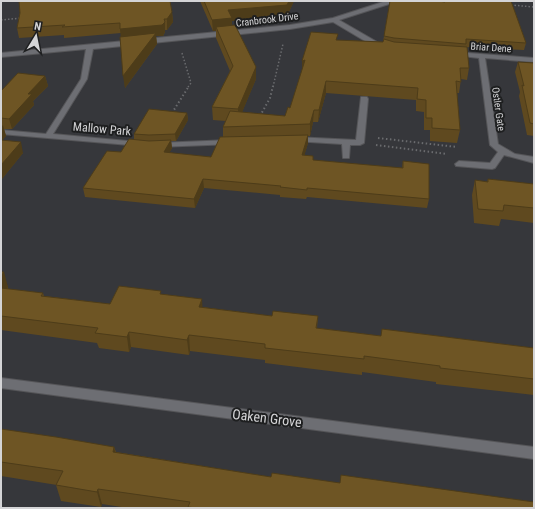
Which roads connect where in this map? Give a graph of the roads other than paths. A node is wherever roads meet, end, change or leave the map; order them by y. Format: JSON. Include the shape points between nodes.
{"nodes":[{"id":1,"x":390,"y":1,"type":"edge"},
{"id":2,"x":334,"y":20,"type":"junction"},
{"id":3,"x":90,"y":47,"type":"junction"},
{"id":4,"x":386,"y":47,"type":"edge"},
{"id":5,"x":445,"y":53,"type":"edge"},
{"id":6,"x":1,"y":55,"type":"edge"},
{"id":7,"x":482,"y":56,"type":"junction"},
{"id":8,"x":534,"y":60,"type":"edge"},
{"id":9,"x":364,"y":99,"type":"dead end"},
{"id":10,"x":1,"y":132,"type":"edge"},
{"id":11,"x":48,"y":136,"type":"junction"},
{"id":12,"x":282,"y":140,"type":"edge"},
{"id":13,"x":250,"y":141,"type":"edge"},
{"id":14,"x":346,"y":142,"type":"junction"},
{"id":15,"x":502,"y":152,"type":"junction"},
{"id":16,"x":346,"y":156,"type":"dead end"},
{"id":17,"x":534,"y":160,"type":"edge"},
{"id":18,"x":458,"y":164,"type":"dead end"},
{"id":19,"x":1,"y":383,"type":"edge"},
{"id":20,"x":534,"y":453,"type":"edge"}],
"edges":[{"from":1,"to":2,"type":"street","name":"Cranbrook Drive"},
{"from":2,"to":3,"type":"street","name":"Cranbrook Drive","via":[[290,27]]},
{"from":2,"to":4,"type":"street","via":[[372,43]]},
{"from":3,"to":6,"type":"street","name":"Cranbrook Drive"},
{"from":3,"to":11,"type":"street","name":"Mallow Park","via":[[84,79]]},
{"from":5,"to":7,"type":"street","name":"Briar Dene"},
{"from":7,"to":8,"type":"street","name":"Briar Dene"},
{"from":7,"to":15,"type":"street","name":"Ostler Gate","via":[[494,145]]},
{"from":9,"to":14,"type":"street","via":[[360,140]]},
{"from":10,"to":11,"type":"street","name":"Mallow Park"},
{"from":11,"to":13,"type":"street","name":"Mallow Park","via":[[150,146]]},
{"from":12,"to":14,"type":"street"},
{"from":14,"to":16,"type":"street"},
{"from":15,"to":17,"type":"street"},
{"from":15,"to":18,"type":"street","via":[[492,166]]},
{"from":19,"to":20,"type":"street","name":"Oaken Grove"}]}
